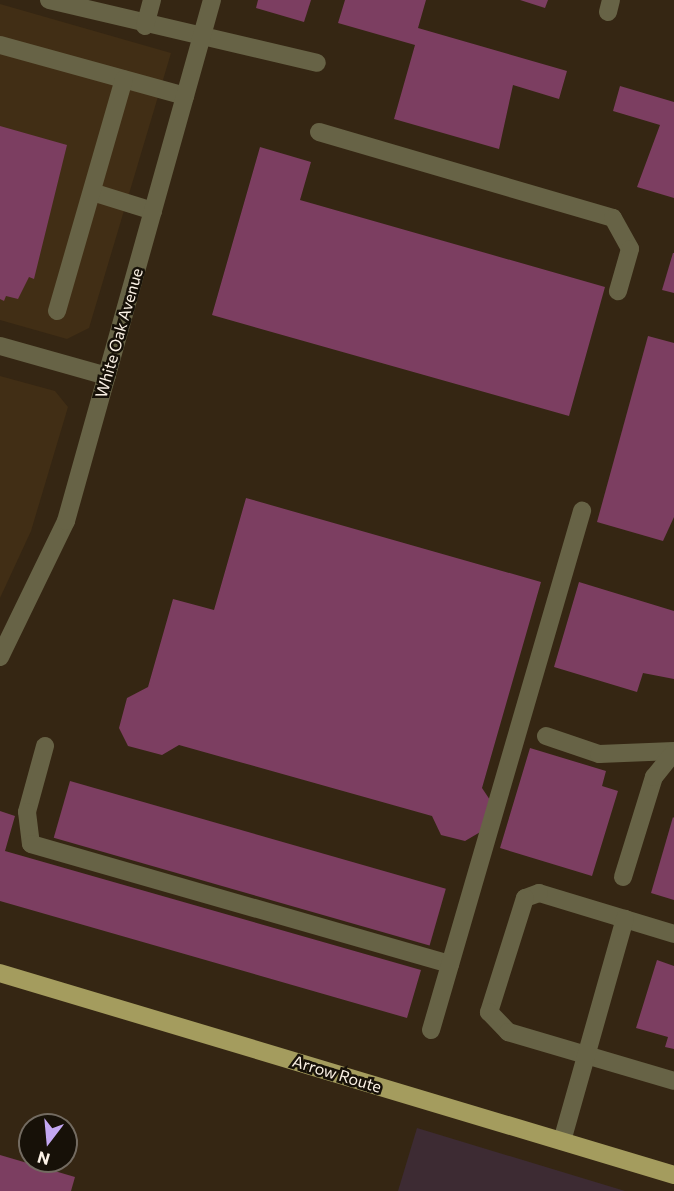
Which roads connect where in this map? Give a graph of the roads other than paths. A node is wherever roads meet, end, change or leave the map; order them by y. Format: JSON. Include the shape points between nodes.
{"nodes":[{"id":1,"x":49,"y":0,"type":"edge"},
{"id":2,"x":152,"y":0,"type":"edge"},
{"id":3,"x":212,"y":0,"type":"edge"},
{"id":4,"x":145,"y":26,"type":"junction"},
{"id":5,"x":203,"y":33,"type":"junction"},
{"id":6,"x":0,"y":45,"type":"edge"},
{"id":7,"x":318,"y":63,"type":"dead end"},
{"id":8,"x":124,"y":79,"type":"junction"},
{"id":9,"x":185,"y":96,"type":"junction"},
{"id":10,"x":319,"y":132,"type":"dead end"},
{"id":11,"x":92,"y":192,"type":"junction"},
{"id":12,"x":153,"y":211,"type":"junction"},
{"id":13,"x":618,"y":291,"type":"dead end"},
{"id":14,"x":57,"y":311,"type":"dead end"},
{"id":15,"x":0,"y":346,"type":"edge"},
{"id":16,"x":107,"y":376,"type":"junction"},
{"id":17,"x":582,"y":512,"type":"dead end"},
{"id":18,"x":0,"y":657,"type":"edge"},
{"id":19,"x":546,"y":736,"type":"dead end"},
{"id":20,"x":45,"y":746,"type":"dead end"},
{"id":21,"x":674,"y":751,"type":"edge"},
{"id":22,"x":623,"y":877,"type":"dead end"},
{"id":23,"x":625,"y":919,"type":"junction"},
{"id":24,"x":674,"y":934,"type":"edge"},
{"id":25,"x":450,"y":964,"type":"junction"},
{"id":26,"x":0,"y":973,"type":"edge"},
{"id":27,"x":431,"y":1030,"type":"dead end"},
{"id":28,"x":586,"y":1055,"type":"junction"},
{"id":29,"x":674,"y":1081,"type":"edge"},
{"id":30,"x":562,"y":1142,"type":"junction"},
{"id":31,"x":674,"y":1175,"type":"edge"}],
"edges":[{"from":1,"to":4,"type":"street"},
{"from":2,"to":4,"type":"street"},
{"from":3,"to":5,"type":"street","name":"White Oak Avenue"},
{"from":4,"to":5,"type":"street"},
{"from":5,"to":7,"type":"street"},
{"from":5,"to":9,"type":"street","name":"White Oak Avenue"},
{"from":6,"to":8,"type":"street"},
{"from":8,"to":9,"type":"street"},
{"from":8,"to":11,"type":"street"},
{"from":9,"to":12,"type":"street","name":"White Oak Avenue"},
{"from":10,"to":13,"type":"street","via":[[613,218],[630,249]]},
{"from":11,"to":12,"type":"street"},
{"from":11,"to":14,"type":"street"},
{"from":12,"to":16,"type":"street","name":"White Oak Avenue"},
{"from":15,"to":16,"type":"street"},
{"from":16,"to":18,"type":"street","name":"White Oak Avenue","via":[[66,521]]},
{"from":17,"to":25,"type":"street","via":[[491,839]]},
{"from":19,"to":21,"type":"street","via":[[599,754]]},
{"from":20,"to":25,"type":"street","via":[[27,812],[31,844]]},
{"from":21,"to":22,"type":"street","via":[[654,777]]},
{"from":23,"to":24,"type":"street"},
{"from":23,"to":28,"type":"street"},
{"from":23,"to":28,"type":"street","via":[[539,893],[525,898],[517,910],[489,1012],[508,1032]]},
{"from":25,"to":27,"type":"street"},
{"from":26,"to":30,"type":"main road","name":"Arrow Route"},
{"from":28,"to":29,"type":"street"},
{"from":28,"to":30,"type":"street"},
{"from":30,"to":31,"type":"main road","name":"Arrow Route"}]}
